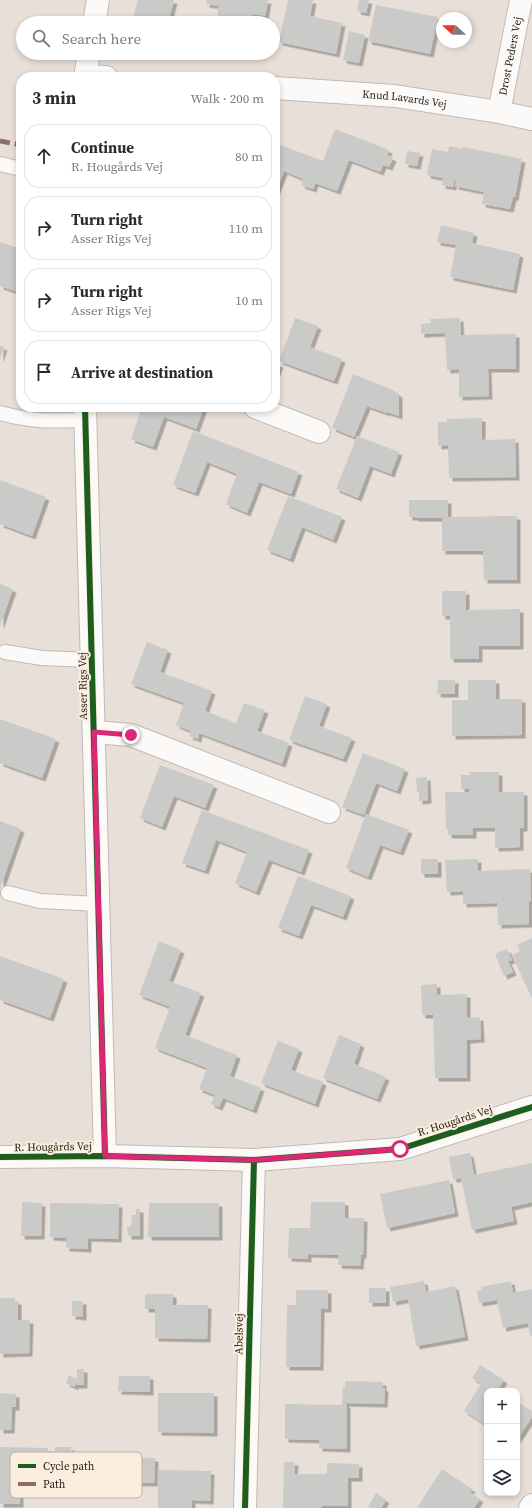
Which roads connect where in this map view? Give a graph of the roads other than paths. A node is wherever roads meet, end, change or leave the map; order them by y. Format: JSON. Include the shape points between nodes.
{"nodes":[{"id":1,"x":98,"y":0,"type":"edge"},
{"id":2,"x":520,"y":0,"type":"edge"},
{"id":3,"x":95,"y":16,"type":"edge"},
{"id":4,"x":90,"y":60,"type":"edge"},
{"id":5,"x":91,"y":72,"type":"edge"},
{"id":6,"x":280,"y":88,"type":"edge"},
{"id":7,"x":499,"y":112,"type":"junction"},
{"id":8,"x":532,"y":120,"type":"edge"},
{"id":9,"x":0,"y":164,"type":"edge"},
{"id":10,"x":16,"y":168,"type":"edge"},
{"id":11,"x":268,"y":412,"type":"edge"},
{"id":12,"x":0,"y":413,"type":"edge"},
{"id":13,"x":86,"y":414,"type":"edge"},
{"id":14,"x":319,"y":432,"type":"dead end"},
{"id":15,"x":5,"y":652,"type":"dead end"},
{"id":16,"x":92,"y":660,"type":"junction"},
{"id":17,"x":94,"y":732,"type":"junction"},
{"id":18,"x":329,"y":812,"type":"dead end"},
{"id":19,"x":8,"y":893,"type":"dead end"},
{"id":20,"x":98,"y":904,"type":"junction"},
{"id":21,"x":532,"y":1107,"type":"edge"},
{"id":22,"x":105,"y":1156,"type":"junction"},
{"id":23,"x":0,"y":1157,"type":"edge"},
{"id":24,"x":254,"y":1160,"type":"junction"},
{"id":25,"x":532,"y":1505,"type":"edge"},
{"id":26,"x":245,"y":1508,"type":"edge"},
{"id":27,"x":530,"y":1508,"type":"edge"}],
"edges":[{"from":1,"to":3,"type":"street"},
{"from":2,"to":7,"type":"street","name":"Drost Peders Vej"},
{"from":4,"to":5,"type":"street"},
{"from":6,"to":7,"type":"street","name":"Knud Lavards Vej","via":[[395,96]]},
{"from":7,"to":8,"type":"street","name":"Knud Lavards Vej"},
{"from":9,"to":10,"type":"lane"},
{"from":11,"to":14,"type":"street"},
{"from":12,"to":13,"type":"lane","via":[[40,421]]},
{"from":13,"to":16,"type":"street","name":"Asser Rigs Vej"},
{"from":15,"to":16,"type":"lane","via":[[42,658]]},
{"from":16,"to":17,"type":"street","name":"Asser Rigs Vej"},
{"from":17,"to":18,"type":"street","name":"Asser Rigs Vej","via":[[131,735]]},
{"from":17,"to":20,"type":"street","name":"Asser Rigs Vej"},
{"from":19,"to":20,"type":"lane","via":[[40,901]]},
{"from":20,"to":22,"type":"street","name":"Asser Rigs Vej"},
{"from":21,"to":24,"type":"street","name":"R. Hougårds Vej","via":[[400,1149]]},
{"from":22,"to":23,"type":"street","name":"R. Hougårds Vej"},
{"from":22,"to":24,"type":"street","name":"R. Hougårds Vej"},
{"from":24,"to":26,"type":"street","name":"Abelsvej"},
{"from":25,"to":27,"type":"street"}]}
